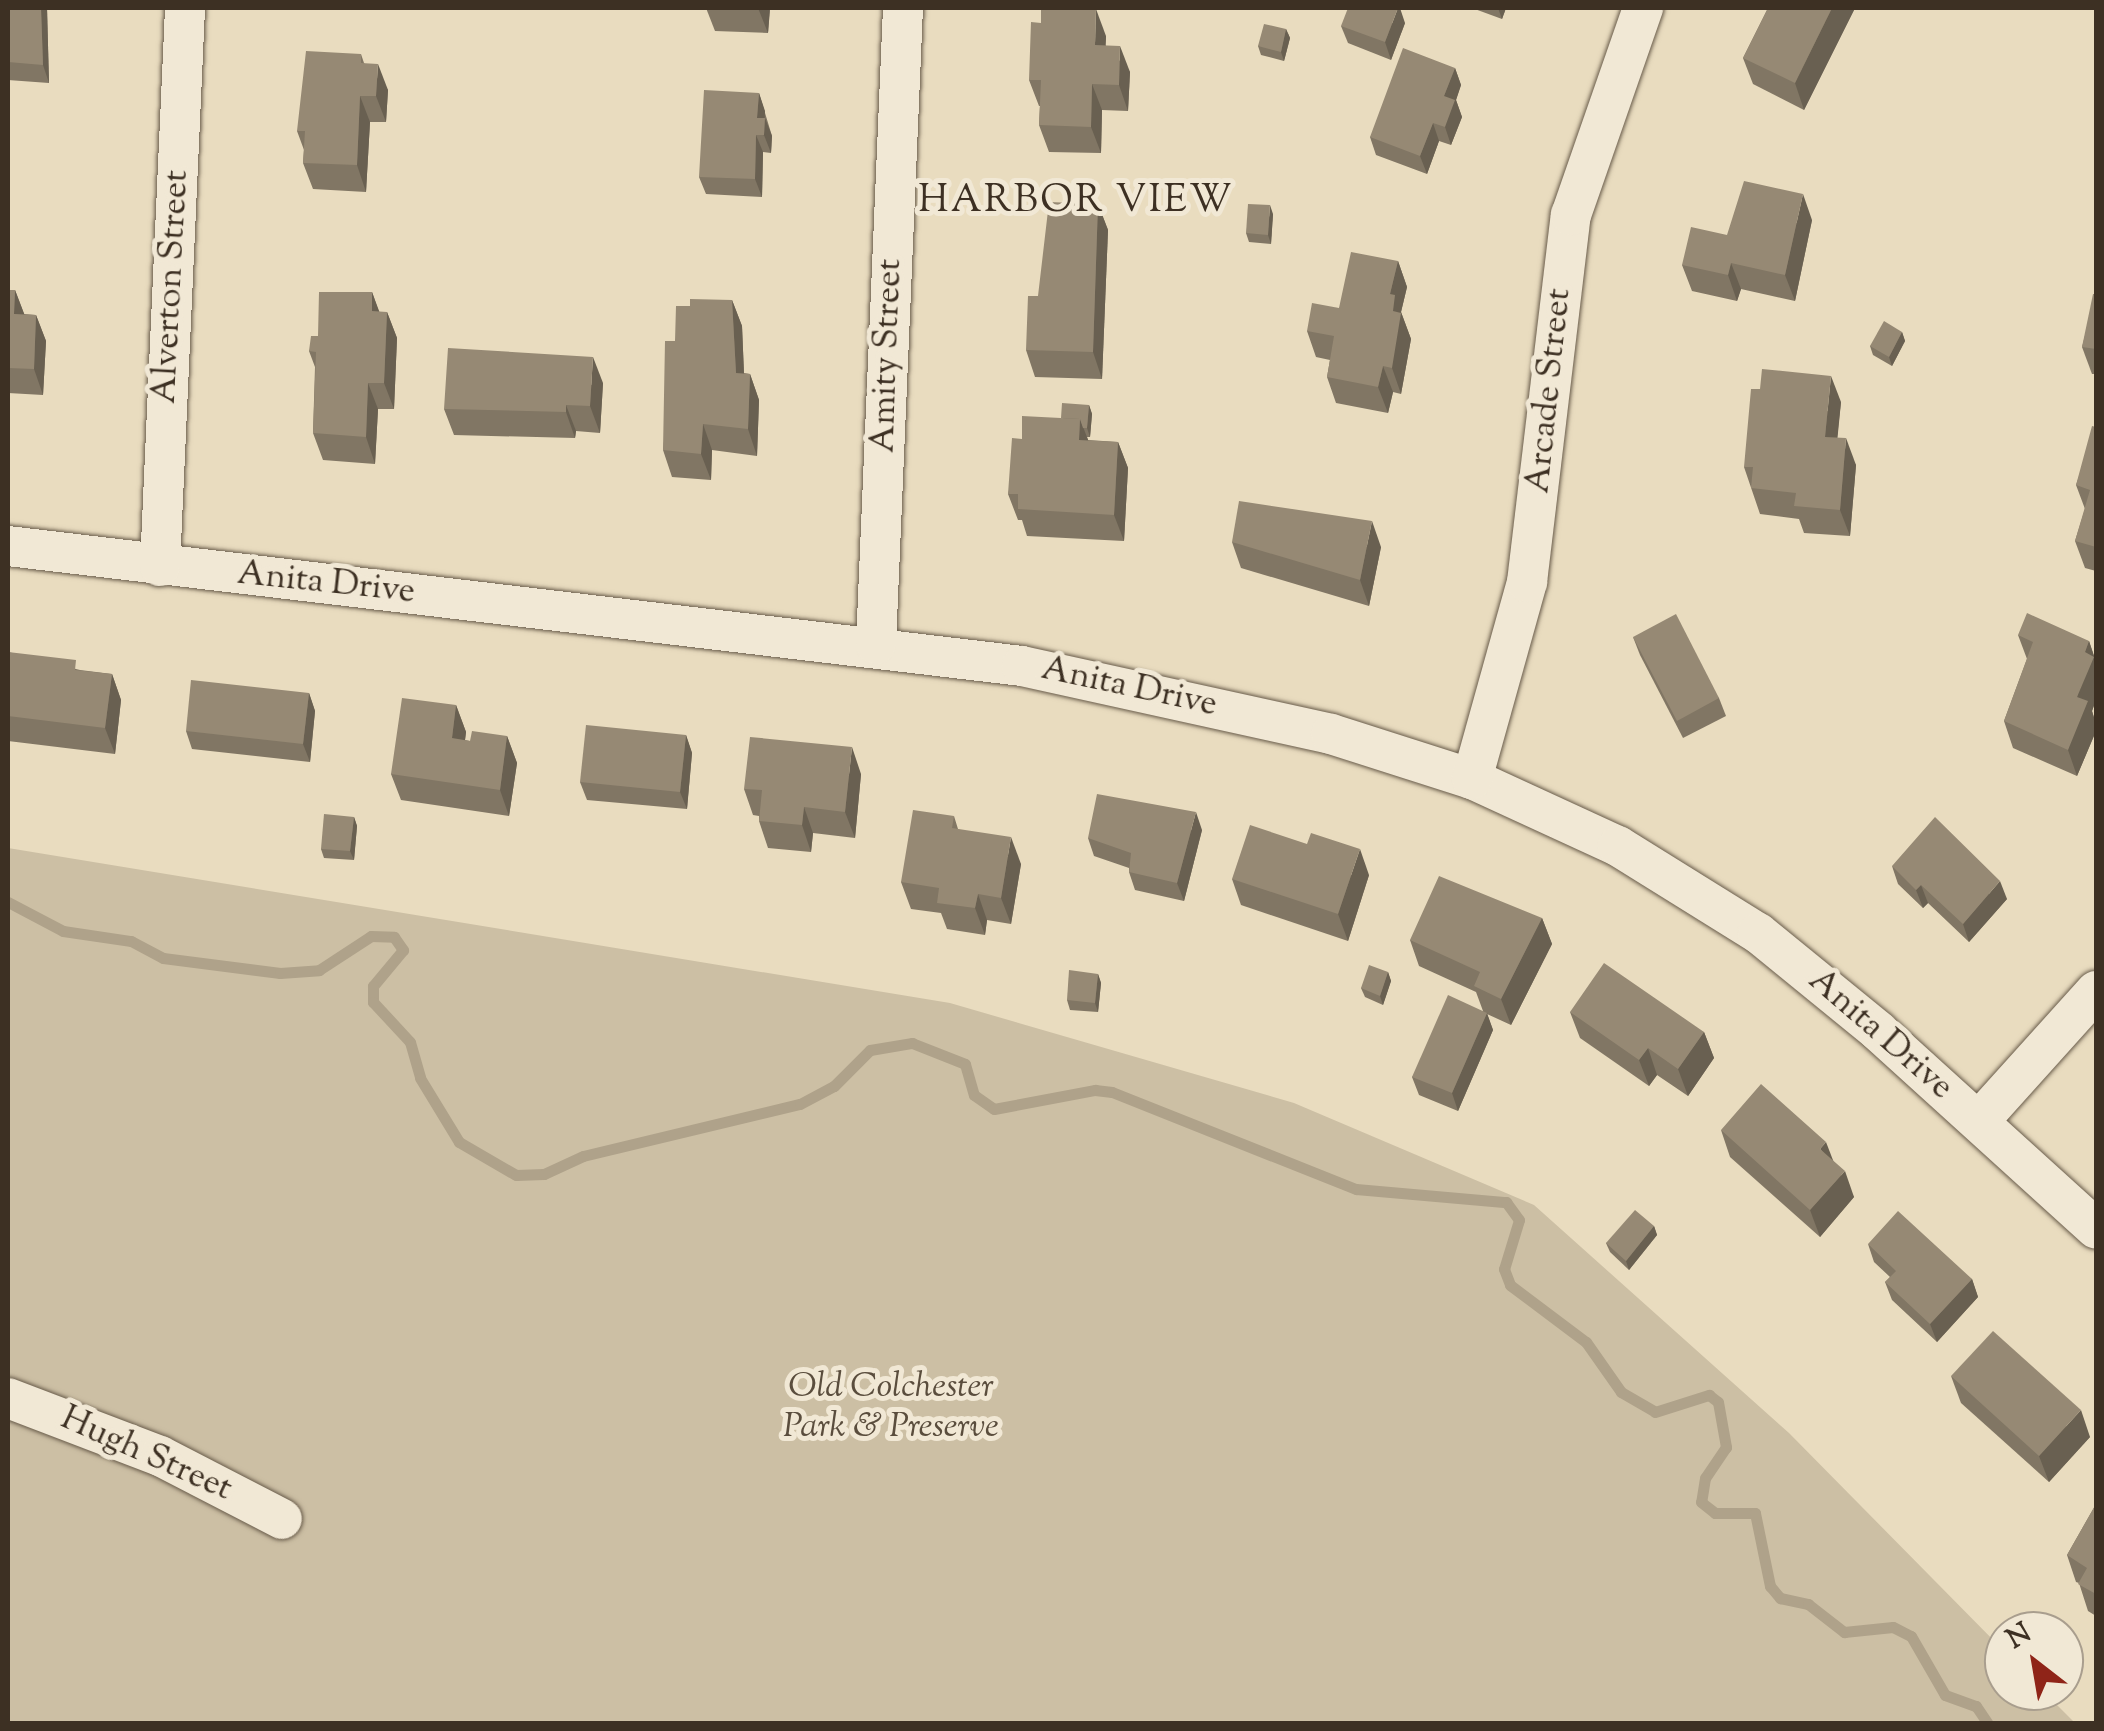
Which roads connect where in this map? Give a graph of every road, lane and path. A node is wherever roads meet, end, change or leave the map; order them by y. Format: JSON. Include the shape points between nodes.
{"nodes":[{"id":1,"x":184,"y":8,"type":"edge"},
{"id":2,"x":903,"y":8,"type":"edge"},
{"id":3,"x":1643,"y":8,"type":"edge"},
{"id":4,"x":8,"y":546,"type":"edge"},
{"id":5,"x":160,"y":566,"type":"junction"},
{"id":6,"x":876,"y":644,"type":"junction"},
{"id":7,"x":1472,"y":779,"type":"junction"},
{"id":8,"x":2096,"y":991,"type":"edge"},
{"id":9,"x":1980,"y":1121,"type":"junction"},
{"id":10,"x":2096,"y":1230,"type":"edge"},
{"id":11,"x":8,"y":1398,"type":"edge"},
{"id":12,"x":282,"y":1519,"type":"dead end"}],
"edges":[{"from":1,"to":5,"type":"street","name":"Alverton Street"},
{"from":2,"to":6,"type":"street","name":"Amity Street"},
{"from":3,"to":7,"type":"street","name":"Arcade Street","via":[[1571,215],[1526,582]]},
{"from":4,"to":5,"type":"street","name":"Anita Drive"},
{"from":5,"to":6,"type":"street","name":"Anita Drive"},
{"from":6,"to":7,"type":"street","name":"Anita Drive","via":[[1196,701]]},
{"from":7,"to":9,"type":"street","name":"Anita Drive","via":[[1618,846],[1758,932]]},
{"from":8,"to":9,"type":"street"},
{"from":9,"to":10,"type":"street","name":"Anita Drive"},
{"from":11,"to":12,"type":"street","name":"Hugh Street","via":[[160,1456]]}]}
